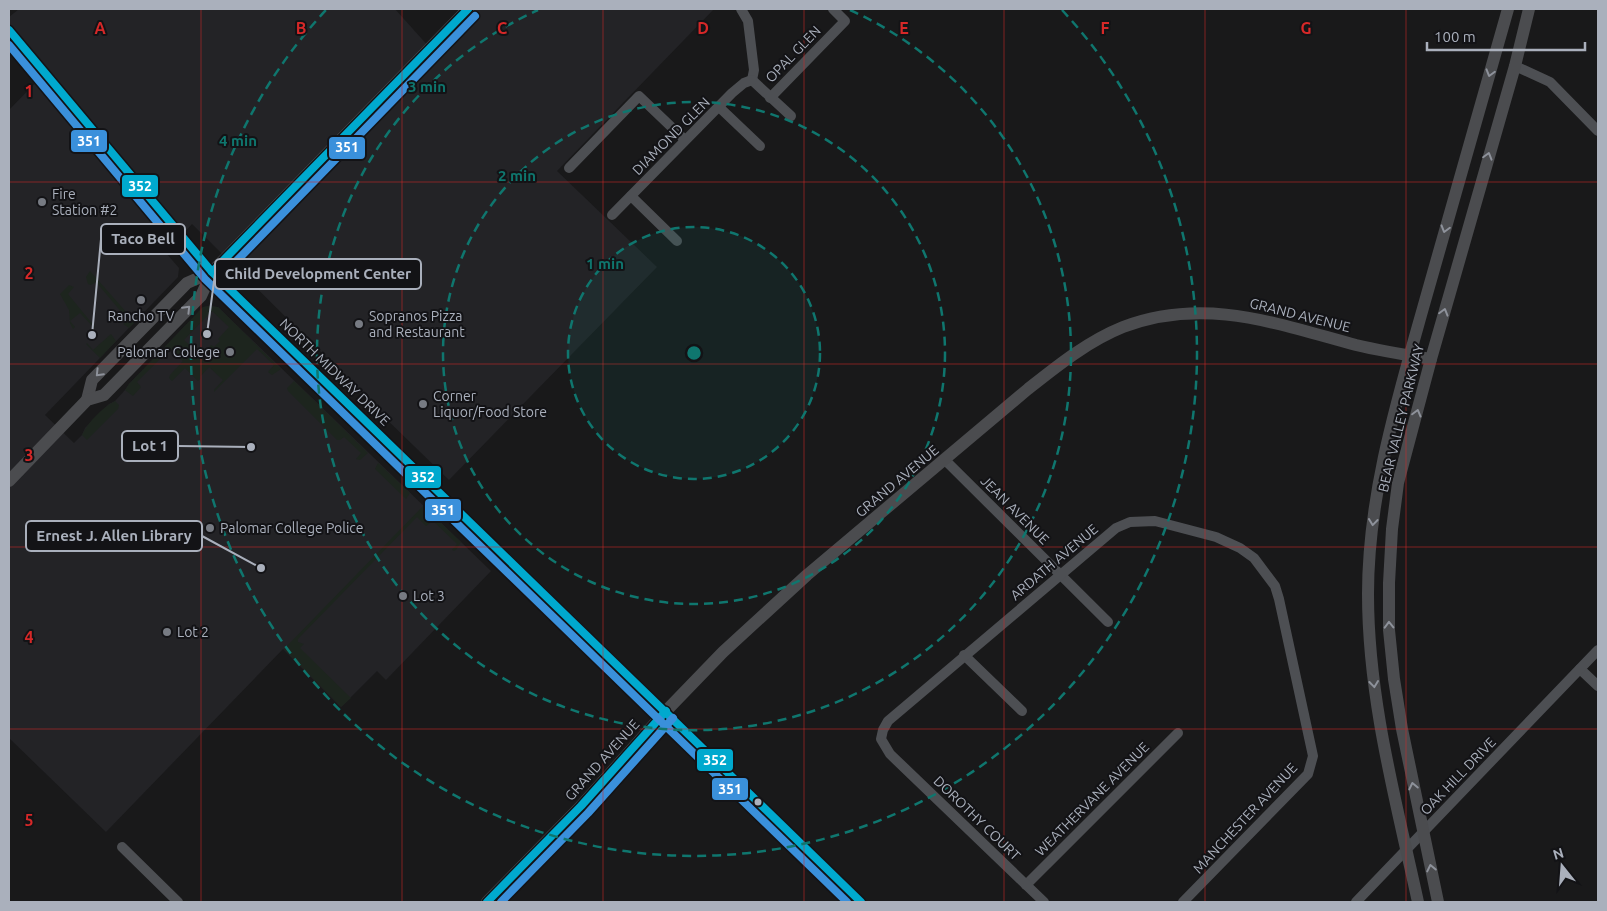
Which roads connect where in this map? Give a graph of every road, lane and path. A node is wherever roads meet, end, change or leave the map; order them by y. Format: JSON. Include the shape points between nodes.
{"nodes":[{"id":1,"x":468,"y":9,"type":"edge"},
{"id":2,"x":741,"y":9,"type":"edge"},
{"id":3,"x":833,"y":9,"type":"edge"},
{"id":4,"x":1508,"y":9,"type":"edge"},
{"id":5,"x":1529,"y":9,"type":"edge"},
{"id":6,"x":9,"y":30,"type":"edge"},
{"id":7,"x":1515,"y":66,"type":"junction"},
{"id":8,"x":752,"y":80,"type":"junction"},
{"id":9,"x":770,"y":98,"type":"junction"},
{"id":10,"x":719,"y":107,"type":"junction"},
{"id":11,"x":791,"y":116,"type":"dead end"},
{"id":12,"x":1598,"y":131,"type":"edge"},
{"id":13,"x":685,"y":140,"type":"junction"},
{"id":14,"x":760,"y":146,"type":"dead end"},
{"id":15,"x":568,"y":168,"type":"dead end"},
{"id":16,"x":631,"y":196,"type":"junction"},
{"id":17,"x":612,"y":215,"type":"dead end"},
{"id":18,"x":677,"y":241,"type":"dead end"},
{"id":19,"x":212,"y":272,"type":"junction"},
{"id":20,"x":1410,"y":355,"type":"junction"},
{"id":21,"x":1431,"y":359,"type":"junction"},
{"id":22,"x":87,"y":400,"type":"junction"},
{"id":23,"x":946,"y":460,"type":"junction"},
{"id":24,"x":9,"y":481,"type":"edge"},
{"id":25,"x":1060,"y":575,"type":"junction"},
{"id":26,"x":1279,"y":599,"type":"joint"},
{"id":27,"x":1108,"y":622,"type":"dead end"},
{"id":28,"x":1598,"y":650,"type":"edge"},
{"id":29,"x":964,"y":655,"type":"junction"},
{"id":30,"x":1580,"y":669,"type":"junction"},
{"id":31,"x":1598,"y":686,"type":"edge"},
{"id":32,"x":1022,"y":710,"type":"dead end"},
{"id":33,"x":666,"y":711,"type":"junction"},
{"id":34,"x":1178,"y":733,"type":"dead end"},
{"id":35,"x":890,"y":754,"type":"joint"},
{"id":36,"x":1423,"y":833,"type":"junction"},
{"id":37,"x":122,"y":847,"type":"dead end"},
{"id":38,"x":1407,"y":850,"type":"junction"},
{"id":39,"x":1026,"y":885,"type":"junction"},
{"id":40,"x":1190,"y":900,"type":"edge"},
{"id":41,"x":178,"y":902,"type":"edge"},
{"id":42,"x":487,"y":902,"type":"edge"},
{"id":43,"x":861,"y":902,"type":"edge"},
{"id":44,"x":1044,"y":902,"type":"edge"},
{"id":45,"x":1356,"y":902,"type":"edge"},
{"id":46,"x":1418,"y":902,"type":"edge"},
{"id":47,"x":1438,"y":902,"type":"edge"}],
"edges":[{"from":1,"to":19,"type":"main road"},
{"from":2,"to":8,"type":"street","via":[[748,21],[754,70]]},
{"from":3,"to":9,"type":"street","name":"OPAL GLEN","via":[[845,21]]},
{"from":4,"to":20,"type":"main road","name":"BEAR VALLEY PARKWAY","one_way":true},
{"from":5,"to":7,"type":"main road","name":"BEAR VALLEY PARKWAY"},
{"from":6,"to":19,"type":"street","name":"NORTH MIDWAY DRIVE"},
{"from":7,"to":12,"type":"street","via":[[1550,82]]},
{"from":21,"to":7,"type":"main road","name":"BEAR VALLEY PARKWAY","one_way":true},
{"from":8,"to":9,"type":"street"},
{"from":8,"to":10,"type":"street","name":"DIAMOND GLEN","via":[[744,83]]},
{"from":9,"to":11,"type":"street"},
{"from":10,"to":13,"type":"street","name":"DIAMOND GLEN"},
{"from":10,"to":14,"type":"street"},
{"from":13,"to":15,"type":"street","via":[[639,96]]},
{"from":13,"to":16,"type":"street","name":"DIAMOND GLEN"},
{"from":16,"to":17,"type":"street","name":"DIAMOND GLEN"},
{"from":16,"to":18,"type":"street"},
{"from":22,"to":19,"type":"main road","one_way":true,"via":[[104,395],[201,296]]},
{"from":19,"to":22,"type":"main road","one_way":true,"via":[[187,283],[92,380]]},
{"from":19,"to":33,"type":"street","name":"NORTH MIDWAY DRIVE"},
{"from":20,"to":21,"type":"main road","name":"GRAND AVENUE"},
{"from":20,"to":23,"type":"main road","name":"GRAND AVENUE","via":[[1236,314],[1196,313],[1142,322],[1103,336],[1055,368]]},
{"from":20,"to":38,"type":"main road","name":"BEAR VALLEY PARKWAY","one_way":true,"via":[[1377,491],[1368,593],[1376,701]]},
{"from":36,"to":21,"type":"main road","name":"BEAR VALLEY PARKWAY","one_way":true,"via":[[1394,680],[1389,583],[1398,483]]},
{"from":22,"to":24,"type":"main road"},
{"from":23,"to":25,"type":"street","name":"JEAN AVENUE"},
{"from":23,"to":33,"type":"main road","name":"GRAND AVENUE","via":[[807,575],[723,652]]},
{"from":25,"to":26,"type":"street","name":"ARDATH AVENUE","via":[[1116,528],[1130,522],[1155,521],[1216,537],[1240,548],[1254,558],[1275,586]]},
{"from":25,"to":27,"type":"street","name":"JEAN AVENUE"},
{"from":25,"to":29,"type":"street","name":"ARDATH AVENUE"},
{"from":26,"to":40,"type":"street","name":"MANCHESTER AVENUE","via":[[1313,756],[1308,774]]},
{"from":28,"to":30,"type":"street","name":"OAK HILL DRIVE"},
{"from":29,"to":32,"type":"street"},
{"from":29,"to":35,"type":"street","name":"ARDATH AVENUE","via":[[888,721],[881,739]]},
{"from":30,"to":31,"type":"street"},
{"from":30,"to":36,"type":"street","name":"OAK HILL DRIVE"},
{"from":33,"to":42,"type":"main road","name":"GRAND AVENUE","via":[[581,806]]},
{"from":33,"to":43,"type":"street","name":"NORTH MIDWAY DRIVE"},
{"from":34,"to":39,"type":"street","name":"WEATHERVANE AVENUE"},
{"from":35,"to":39,"type":"street","name":"DOROTHY COURT"},
{"from":36,"to":38,"type":"street","name":"OAK HILL DRIVE"},
{"from":47,"to":36,"type":"main road","name":"BEAR VALLEY PARKWAY","one_way":true},
{"from":37,"to":41,"type":"street"},
{"from":38,"to":45,"type":"street","name":"OAK HILL DRIVE"},
{"from":38,"to":46,"type":"main road","name":"BEAR VALLEY PARKWAY"},
{"from":39,"to":44,"type":"street","name":"DOROTHY COURT"}]}
